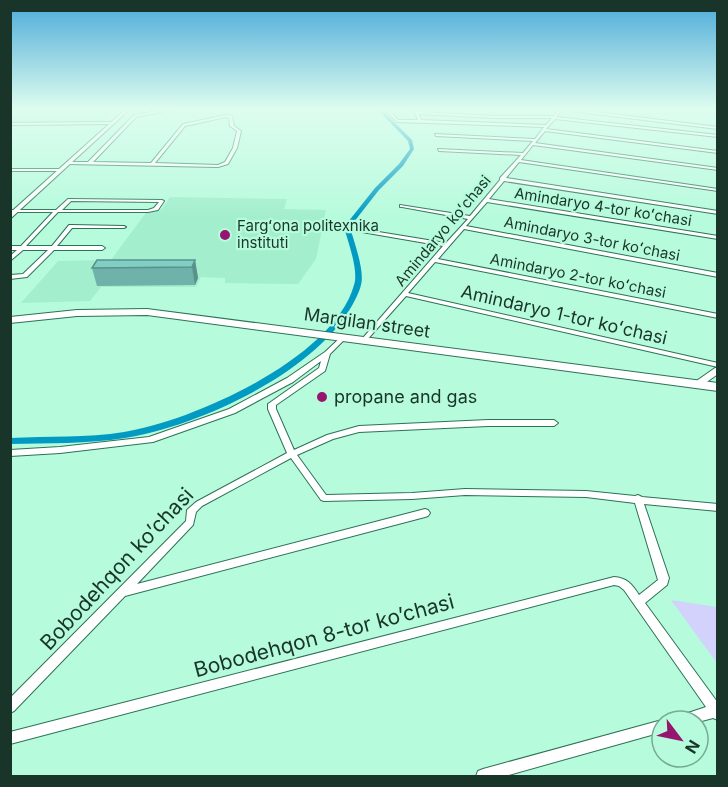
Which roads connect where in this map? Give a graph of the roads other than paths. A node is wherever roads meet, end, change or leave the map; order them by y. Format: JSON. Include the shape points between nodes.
{"nodes":[{"id":1,"x":87,"y":145,"type":"edge"},
{"id":2,"x":107,"y":145,"type":"edge"},
{"id":3,"x":169,"y":145,"type":"edge"},
{"id":4,"x":237,"y":145,"type":"edge"},
{"id":5,"x":531,"y":145,"type":"edge"},
{"id":6,"x":552,"y":145,"type":"edge"},
{"id":7,"x":665,"y":145,"type":"edge"},
{"id":8,"x":439,"y":150,"type":"dead end"},
{"id":9,"x":717,"y":152,"type":"edge"},
{"id":10,"x":524,"y":154,"type":"junction"},
{"id":11,"x":518,"y":161,"type":"junction"},
{"id":12,"x":68,"y":163,"type":"junction"},
{"id":13,"x":89,"y":163,"type":"junction"},
{"id":14,"x":151,"y":165,"type":"junction"},
{"id":15,"x":717,"y":169,"type":"edge"},
{"id":16,"x":10,"y":170,"type":"edge"},
{"id":17,"x":60,"y":170,"type":"junction"},
{"id":18,"x":502,"y":179,"type":"junction"},
{"id":19,"x":717,"y":189,"type":"edge"},
{"id":20,"x":485,"y":200,"type":"junction"},
{"id":21,"x":402,"y":207,"type":"dead end"},
{"id":22,"x":10,"y":210,"type":"edge"},
{"id":23,"x":17,"y":211,"type":"junction"},
{"id":24,"x":57,"y":211,"type":"junction"},
{"id":25,"x":86,"y":211,"type":"junction"},
{"id":26,"x":717,"y":213,"type":"edge"},
{"id":27,"x":10,"y":217,"type":"edge"},
{"id":28,"x":471,"y":218,"type":"junction"},
{"id":29,"x":71,"y":226,"type":"junction"},
{"id":30,"x":124,"y":227,"type":"dead end"},
{"id":31,"x":462,"y":227,"type":"junction"},
{"id":32,"x":356,"y":229,"type":"dead end"},
{"id":33,"x":717,"y":238,"type":"edge"},
{"id":34,"x":446,"y":245,"type":"junction"},
{"id":35,"x":10,"y":248,"type":"edge"},
{"id":36,"x":22,"y":248,"type":"junction"},
{"id":37,"x":53,"y":248,"type":"junction"},
{"id":38,"x":102,"y":248,"type":"dead end"},
{"id":39,"x":10,"y":260,"type":"edge"},
{"id":40,"x":434,"y":260,"type":"junction"},
{"id":41,"x":717,"y":275,"type":"edge"},
{"id":42,"x":10,"y":277,"type":"edge"},
{"id":43,"x":404,"y":294,"type":"junction"},
{"id":44,"x":717,"y":316,"type":"edge"},
{"id":45,"x":10,"y":320,"type":"edge"},
{"id":46,"x":339,"y":338,"type":"junction"},
{"id":47,"x":364,"y":340,"type":"junction"},
{"id":48,"x":327,"y":353,"type":"junction"},
{"id":49,"x":717,"y":365,"type":"edge"},
{"id":50,"x":716,"y":372,"type":"edge"},
{"id":51,"x":698,"y":384,"type":"junction"},
{"id":52,"x":717,"y":387,"type":"edge"},
{"id":53,"x":554,"y":423,"type":"dead end"},
{"id":54,"x":10,"y":453,"type":"edge"},
{"id":55,"x":292,"y":454,"type":"junction"},
{"id":56,"x":638,"y":498,"type":"junction"},
{"id":57,"x":717,"y":508,"type":"edge"},
{"id":58,"x":425,"y":513,"type":"dead end"},
{"id":59,"x":122,"y":592,"type":"junction"},
{"id":60,"x":638,"y":602,"type":"junction"},
{"id":61,"x":10,"y":707,"type":"edge"},
{"id":62,"x":716,"y":713,"type":"edge"},
{"id":63,"x":650,"y":729,"type":"edge"},
{"id":64,"x":10,"y":738,"type":"edge"},
{"id":65,"x":483,"y":777,"type":"edge"}],
"edges":[{"from":1,"to":12,"type":"street"},
{"from":2,"to":13,"type":"street"},
{"from":3,"to":14,"type":"street"},
{"from":4,"to":14,"type":"street","via":[[227,163],[218,166]]},
{"from":5,"to":10,"type":"street","name":"Amindaryo koʻchasi"},
{"from":6,"to":15,"type":"street"},
{"from":7,"to":9,"type":"street"},
{"from":8,"to":10,"type":"street"},
{"from":10,"to":11,"type":"street","name":"Amindaryo koʻchasi"},
{"from":11,"to":18,"type":"street","name":"Amindaryo koʻchasi"},
{"from":11,"to":19,"type":"street"},
{"from":12,"to":13,"type":"street"},
{"from":12,"to":17,"type":"street"},
{"from":13,"to":14,"type":"street"},
{"from":16,"to":17,"type":"street"},
{"from":17,"to":23,"type":"street"},
{"from":18,"to":20,"type":"street","name":"Amindaryo koʻchasi"},
{"from":18,"to":26,"type":"street"},
{"from":20,"to":28,"type":"street","name":"Amindaryo koʻchasi"},
{"from":20,"to":33,"type":"street","name":"Amindaryo 4-tor koʻchasi"},
{"from":21,"to":28,"type":"street"},
{"from":22,"to":23,"type":"street"},
{"from":23,"to":24,"type":"street"},
{"from":23,"to":27,"type":"street"},
{"from":24,"to":25,"type":"street"},
{"from":24,"to":25,"type":"street","via":[[70,200],[162,201],[154,211]]},
{"from":24,"to":36,"type":"street"},
{"from":25,"to":29,"type":"street"},
{"from":28,"to":31,"type":"street","name":"Amindaryo koʻchasi"},
{"from":29,"to":30,"type":"street"},
{"from":29,"to":37,"type":"street"},
{"from":31,"to":34,"type":"street","name":"Amindaryo koʻchasi"},
{"from":31,"to":41,"type":"street","name":"Amindaryo 3-tor koʻchasi"},
{"from":32,"to":34,"type":"street"},
{"from":34,"to":40,"type":"street","name":"Amindaryo koʻchasi"},
{"from":35,"to":36,"type":"street"},
{"from":36,"to":37,"type":"street"},
{"from":36,"to":39,"type":"street"},
{"from":37,"to":38,"type":"street"},
{"from":37,"to":42,"type":"street","via":[[25,276]]},
{"from":40,"to":43,"type":"street","name":"Amindaryo koʻchasi"},
{"from":40,"to":44,"type":"street","name":"Amindaryo 2-tor koʻchasi"},
{"from":43,"to":47,"type":"street","name":"Amindaryo koʻchasi"},
{"from":43,"to":49,"type":"street","name":"Amindaryo 1-tor koʻchasi"},
{"from":45,"to":46,"type":"main road","name":"Margilan street","via":[[77,313],[147,312]]},
{"from":46,"to":47,"type":"main road","name":"Margilan street"},
{"from":46,"to":48,"type":"street"},
{"from":47,"to":51,"type":"main road","name":"Margilan street"},
{"from":48,"to":54,"type":"street","via":[[290,380],[232,411],[150,440]]},
{"from":48,"to":55,"type":"street","via":[[322,369],[272,405]]},
{"from":50,"to":51,"type":"street"},
{"from":51,"to":52,"type":"main road","name":"Margilan street"},
{"from":53,"to":55,"type":"street","name":"Bobodehqon koʼchasi","via":[[359,429]]},
{"from":55,"to":56,"type":"street","via":[[324,498],[465,492]]},
{"from":55,"to":59,"type":"street","name":"Bobodehqon koʼchasi","via":[[198,504],[192,510],[190,522]]},
{"from":56,"to":57,"type":"street"},
{"from":56,"to":60,"type":"street","via":[[664,578]]},
{"from":58,"to":59,"type":"street"},
{"from":59,"to":61,"type":"street","name":"Bobodehqon koʼchasi"},
{"from":60,"to":62,"type":"street","name":"Bobodehqon 8-tor koʼchasi"},
{"from":60,"to":64,"type":"street","name":"Bobodehqon 8-tor koʼchasi","via":[[628,587],[614,581]]},
{"from":63,"to":65,"type":"street"}]}
